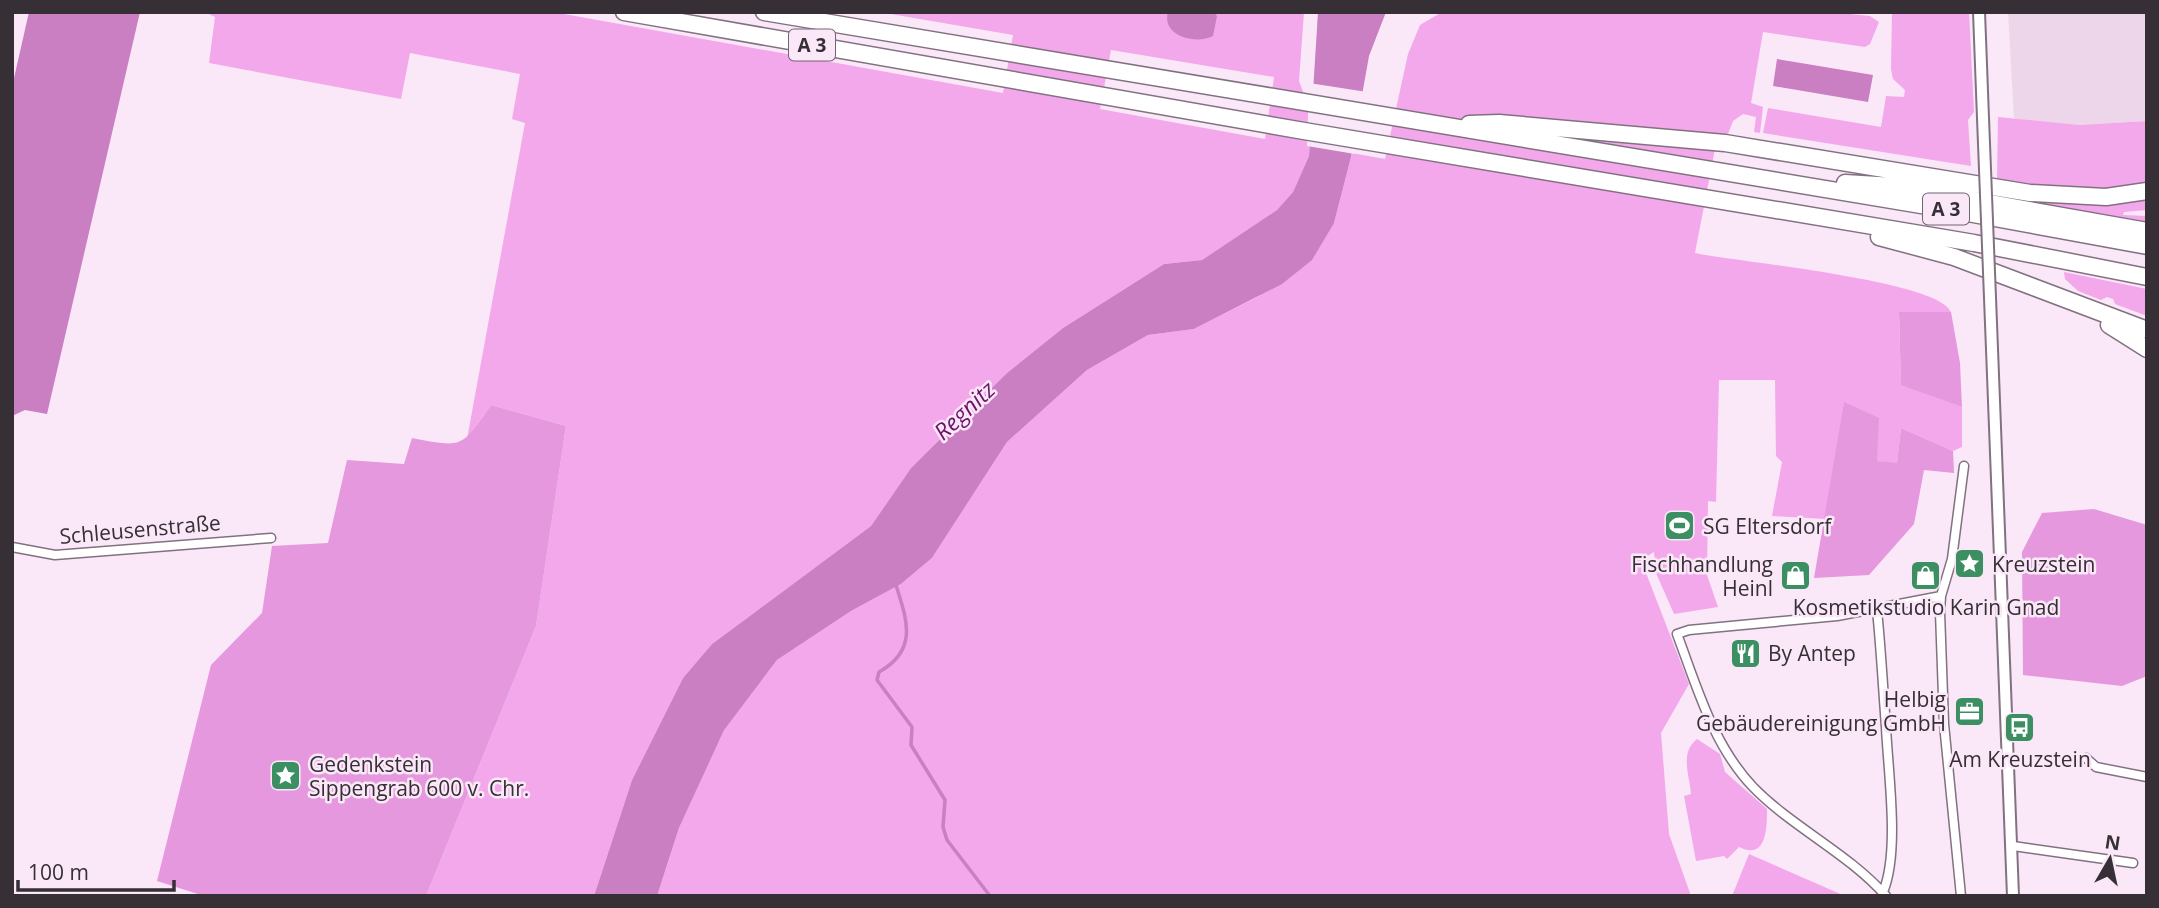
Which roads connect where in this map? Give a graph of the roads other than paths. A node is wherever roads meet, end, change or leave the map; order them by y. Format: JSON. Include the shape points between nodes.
{"nodes":[{"id":1,"x":624,"y":12,"type":"edge"},
{"id":2,"x":764,"y":12,"type":"edge"},
{"id":3,"x":1979,"y":12,"type":"edge"},
{"id":4,"x":1423,"y":124,"type":"junction"},
{"id":5,"x":1623,"y":145,"type":"junction"},
{"id":6,"x":1746,"y":172,"type":"junction"},
{"id":7,"x":2147,"y":191,"type":"edge"},
{"id":8,"x":1758,"y":206,"type":"junction"},
{"id":9,"x":2147,"y":231,"type":"edge"},
{"id":10,"x":2147,"y":246,"type":"edge"},
{"id":11,"x":2147,"y":277,"type":"edge"},
{"id":12,"x":2057,"y":299,"type":"junction"},
{"id":13,"x":2147,"y":330,"type":"edge"},
{"id":14,"x":2147,"y":349,"type":"edge"},
{"id":15,"x":1964,"y":466,"type":"dead end"},
{"id":16,"x":271,"y":538,"type":"dead end"},
{"id":17,"x":12,"y":547,"type":"edge"},
{"id":18,"x":1941,"y":596,"type":"junction"},
{"id":19,"x":1877,"y":610,"type":"junction"},
{"id":20,"x":2086,"y":758,"type":"dead end"},
{"id":21,"x":2147,"y":777,"type":"edge"},
{"id":22,"x":2013,"y":846,"type":"junction"},
{"id":23,"x":2133,"y":863,"type":"dead end"},
{"id":24,"x":1884,"y":894,"type":"edge"},
{"id":25,"x":1961,"y":896,"type":"edge"},
{"id":26,"x":2013,"y":896,"type":"edge"}],
"edges":[{"from":1,"to":8,"type":"highway","number":"A 3"},
{"from":2,"to":4,"type":"highway","number":"A 3"},
{"from":3,"to":22,"type":"street","bridge":true},
{"from":4,"to":5,"type":"highway","number":"A 3"},
{"from":4,"to":5,"type":"highway","via":[[1499,123]]},
{"from":5,"to":6,"type":"highway","number":"A 3"},
{"from":5,"to":7,"type":"highway","number":"A 3","via":[[1749,146],[2030,193],[2106,197]]},
{"from":6,"to":9,"type":"highway","via":[[1894,186]]},
{"from":6,"to":10,"type":"highway","number":"A 3"},
{"from":8,"to":11,"type":"highway","number":"A 3"},
{"from":8,"to":12,"type":"highway","via":[[1954,257]]},
{"from":12,"to":13,"type":"highway"},
{"from":12,"to":14,"type":"highway"},
{"from":15,"to":18,"type":"street","via":[[1952,559]]},
{"from":16,"to":17,"type":"street","name":"Schleusenstraße","via":[[55,555]]},
{"from":18,"to":19,"type":"street"},
{"from":18,"to":25,"type":"street","via":[[1944,724]]},
{"from":19,"to":24,"type":"street","via":[[1891,815]]},
{"from":19,"to":24,"type":"street","via":[[1677,634],[1716,734],[1733,763],[1768,800]]},
{"from":20,"to":21,"type":"street","via":[[2095,767]]},
{"from":22,"to":23,"type":"street"},
{"from":22,"to":26,"type":"street"}]}
